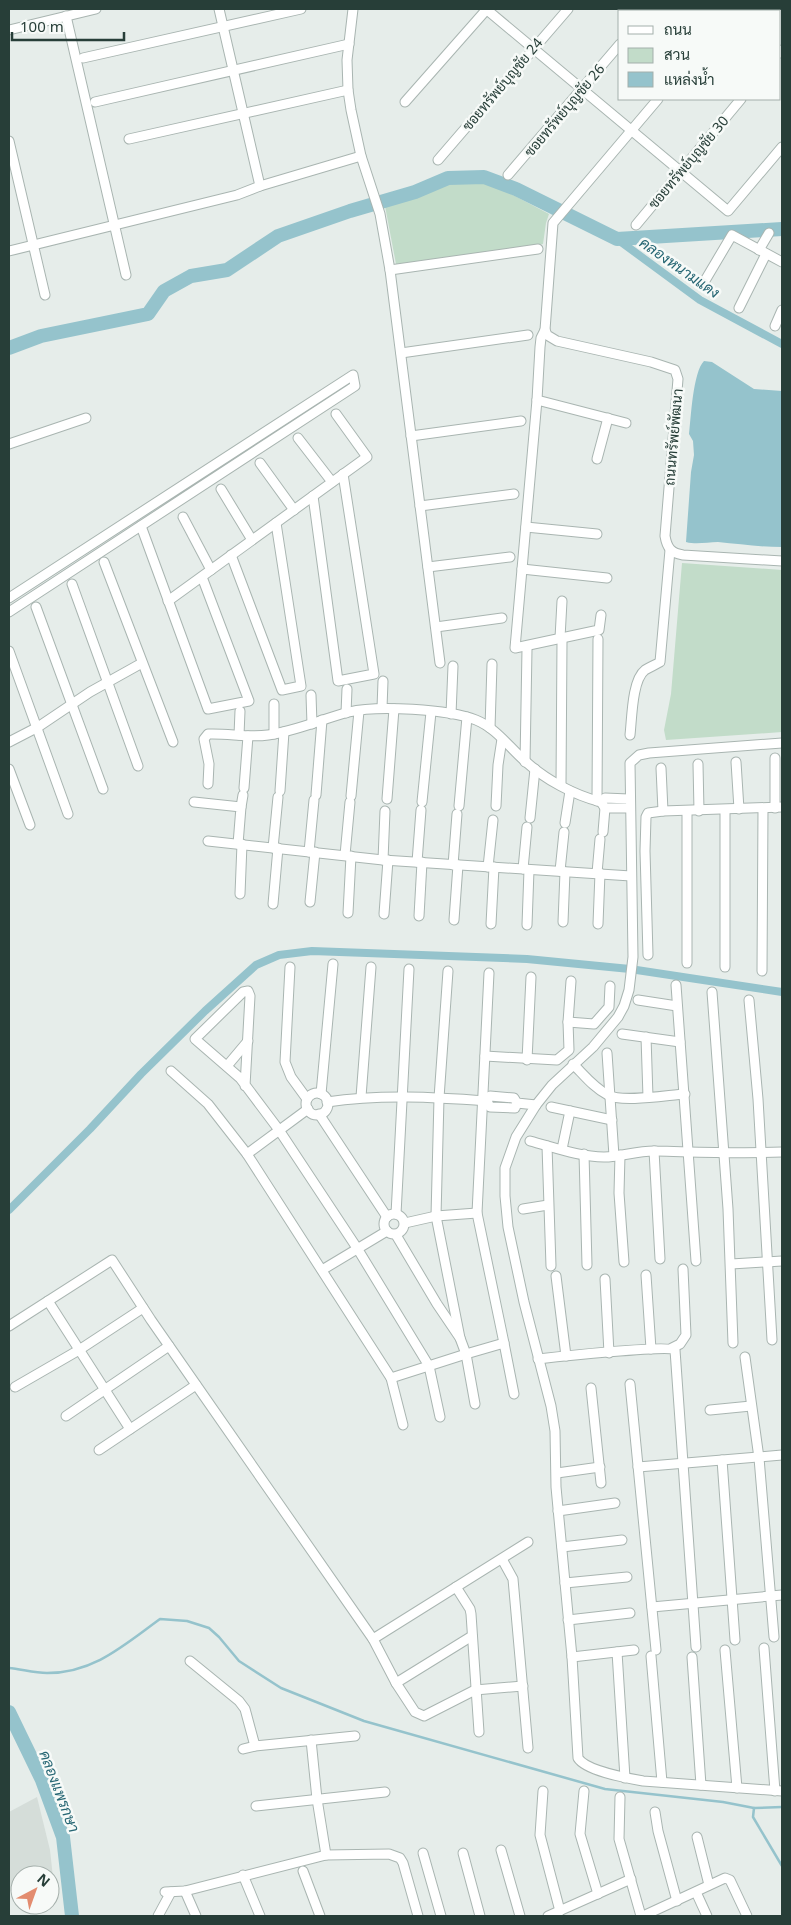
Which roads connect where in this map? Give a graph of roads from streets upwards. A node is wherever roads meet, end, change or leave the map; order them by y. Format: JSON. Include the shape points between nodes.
{"nodes":[{"id":1,"x":96,"y":9,"type":"edge"},
{"id":2,"x":219,"y":9,"type":"edge"},
{"id":3,"x":301,"y":9,"type":"edge"},
{"id":4,"x":353,"y":9,"type":"edge"},
{"id":5,"x":486,"y":9,"type":"edge"},
{"id":6,"x":568,"y":9,"type":"edge"},
{"id":7,"x":66,"y":16,"type":"junction"},
{"id":8,"x":223,"y":26,"type":"junction"},
{"id":9,"x":9,"y":30,"type":"edge"},
{"id":10,"x":349,"y":44,"type":"junction"},
{"id":11,"x":618,"y":46,"type":"edge"},
{"id":12,"x":534,"y":48,"type":"junction"},
{"id":13,"x":83,"y":58,"type":"dead end"},
{"id":14,"x":232,"y":69,"type":"junction"},
{"id":15,"x":581,"y":88,"type":"junction"},
{"id":16,"x":348,"y":90,"type":"junction"},
{"id":17,"x":657,"y":100,"type":"edge"},
{"id":18,"x":740,"y":100,"type":"edge"},
{"id":19,"x":95,"y":102,"type":"dead end"},
{"id":20,"x":406,"y":102,"type":"dead end"},
{"id":21,"x":243,"y":113,"type":"junction"},
{"id":22,"x":631,"y":130,"type":"junction"},
{"id":23,"x":129,"y":139,"type":"dead end"},
{"id":24,"x":9,"y":141,"type":"edge"},
{"id":25,"x":782,"y":148,"type":"edge"},
{"id":26,"x":361,"y":156,"type":"junction"},
{"id":27,"x":438,"y":160,"type":"dead end"},
{"id":28,"x":680,"y":171,"type":"junction"},
{"id":29,"x":508,"y":175,"type":"dead end"},
{"id":30,"x":260,"y":186,"type":"junction"},
{"id":31,"x":114,"y":225,"type":"junction"},
{"id":32,"x":636,"y":225,"type":"dead end"},
{"id":33,"x":769,"y":233,"type":"dead end"},
{"id":34,"x":32,"y":245,"type":"junction"},
{"id":35,"x":538,"y":249,"type":"dead end"},
{"id":36,"x":9,"y":251,"type":"edge"},
{"id":37,"x":763,"y":252,"type":"junction"},
{"id":38,"x":782,"y":262,"type":"edge"},
{"id":39,"x":390,"y":270,"type":"junction"},
{"id":40,"x":126,"y":275,"type":"dead end"},
{"id":41,"x":703,"y":284,"type":"dead end"},
{"id":42,"x":45,"y":295,"type":"dead end"},
{"id":43,"x":740,"y":308,"type":"dead end"},
{"id":44,"x":782,"y":310,"type":"edge"},
{"id":45,"x":775,"y":326,"type":"dead end"},
{"id":46,"x":545,"y":330,"type":"junction"},
{"id":47,"x":528,"y":335,"type":"dead end"},
{"id":48,"x":401,"y":353,"type":"junction"},
{"id":49,"x":538,"y":400,"type":"junction"},
{"id":50,"x":336,"y":414,"type":"dead end"},
{"id":51,"x":86,"y":418,"type":"dead end"},
{"id":52,"x":608,"y":418,"type":"junction"},
{"id":53,"x":521,"y":421,"type":"dead end"},
{"id":54,"x":626,"y":423,"type":"dead end"},
{"id":55,"x":411,"y":436,"type":"junction"},
{"id":56,"x":298,"y":438,"type":"dead end"},
{"id":57,"x":9,"y":444,"type":"edge"},
{"id":58,"x":598,"y":459,"type":"dead end"},
{"id":59,"x":260,"y":463,"type":"dead end"},
{"id":60,"x":343,"y":474,"type":"junction"},
{"id":61,"x":332,"y":482,"type":"junction"},
{"id":62,"x":222,"y":489,"type":"dead end"},
{"id":63,"x":514,"y":494,"type":"dead end"},
{"id":64,"x":313,"y":496,"type":"junction"},
{"id":65,"x":420,"y":506,"type":"junction"},
{"id":66,"x":294,"y":510,"type":"junction"},
{"id":67,"x":184,"y":517,"type":"dead end"},
{"id":68,"x":276,"y":523,"type":"junction"},
{"id":69,"x":141,"y":526,"type":"junction"},
{"id":70,"x":526,"y":527,"type":"junction"},
{"id":71,"x":597,"y":534,"type":"dead end"},
{"id":72,"x":252,"y":540,"type":"junction"},
{"id":73,"x":670,"y":550,"type":"junction"},
{"id":74,"x":231,"y":555,"type":"junction"},
{"id":75,"x":510,"y":557,"type":"dead end"},
{"id":76,"x":782,"y":561,"type":"edge"},
{"id":77,"x":104,"y":562,"type":"dead end"},
{"id":78,"x":428,"y":567,"type":"junction"},
{"id":79,"x":522,"y":569,"type":"junction"},
{"id":80,"x":211,"y":570,"type":"junction"},
{"id":81,"x":202,"y":577,"type":"junction"},
{"id":82,"x":607,"y":578,"type":"dead end"},
{"id":83,"x":72,"y":584,"type":"dead end"},
{"id":84,"x":9,"y":598,"type":"edge"},
{"id":85,"x":168,"y":601,"type":"junction"},
{"id":86,"x":562,"y":602,"type":"dead end"},
{"id":87,"x":36,"y":607,"type":"dead end"},
{"id":88,"x":9,"y":612,"type":"edge"},
{"id":89,"x":601,"y":615,"type":"dead end"},
{"id":90,"x":502,"y":618,"type":"dead end"},
{"id":91,"x":436,"y":628,"type":"junction"},
{"id":92,"x":598,"y":639,"type":"dead end"},
{"id":93,"x":561,"y":640,"type":"junction"},
{"id":94,"x":527,"y":649,"type":"dead end"},
{"id":95,"x":9,"y":651,"type":"edge"},
{"id":96,"x":142,"y":663,"type":"junction"},
{"id":97,"x":440,"y":664,"type":"dead end"},
{"id":98,"x":492,"y":664,"type":"dead end"},
{"id":99,"x":453,"y":666,"type":"dead end"},
{"id":100,"x":383,"y":681,"type":"dead end"},
{"id":101,"x":108,"y":682,"type":"junction"},
{"id":102,"x":347,"y":689,"type":"dead end"},
{"id":103,"x":311,"y":695,"type":"dead end"},
{"id":104,"x":72,"y":704,"type":"junction"},
{"id":105,"x":274,"y":704,"type":"dead end"},
{"id":106,"x":382,"y":708,"type":"junction"},
{"id":107,"x":394,"y":709,"type":"junction"},
{"id":108,"x":358,"y":710,"type":"junction"},
{"id":109,"x":240,"y":711,"type":"dead end"},
{"id":110,"x":431,"y":712,"type":"junction"},
{"id":111,"x":346,"y":713,"type":"junction"},
{"id":112,"x":452,"y":714,"type":"junction"},
{"id":113,"x":467,"y":717,"type":"junction"},
{"id":114,"x":322,"y":720,"type":"junction"},
{"id":115,"x":312,"y":724,"type":"junction"},
{"id":116,"x":37,"y":728,"type":"junction"},
{"id":117,"x":490,"y":728,"type":"junction"},
{"id":118,"x":284,"y":732,"type":"junction"},
{"id":119,"x":274,"y":734,"type":"junction"},
{"id":120,"x":243,"y":735,"type":"junction"},
{"id":121,"x":630,"y":735,"type":"dead end"},
{"id":122,"x":502,"y":739,"type":"junction"},
{"id":123,"x":9,"y":742,"type":"edge"},
{"id":124,"x":173,"y":742,"type":"dead end"},
{"id":125,"x":782,"y":743,"type":"edge"},
{"id":126,"x":775,"y":758,"type":"dead end"},
{"id":127,"x":526,"y":762,"type":"junction"},
{"id":128,"x":736,"y":762,"type":"dead end"},
{"id":129,"x":698,"y":764,"type":"dead end"},
{"id":130,"x":138,"y":766,"type":"dead end"},
{"id":131,"x":661,"y":768,"type":"dead end"},
{"id":132,"x":9,"y":769,"type":"edge"},
{"id":133,"x":535,"y":769,"type":"junction"},
{"id":134,"x":208,"y":784,"type":"dead end"},
{"id":135,"x":561,"y":785,"type":"junction"},
{"id":136,"x":103,"y":789,"type":"dead end"},
{"id":137,"x":570,"y":791,"type":"junction"},
{"id":138,"x":387,"y":799,"type":"dead end"},
{"id":139,"x":194,"y":802,"type":"dead end"},
{"id":140,"x":601,"y":804,"type":"junction"},
{"id":141,"x":629,"y":804,"type":"junction"},
{"id":142,"x":496,"y":806,"type":"dead end"},
{"id":143,"x":241,"y":807,"type":"junction"},
{"id":144,"x":763,"y":808,"type":"junction"},
{"id":145,"x":779,"y":808,"type":"edge"},
{"id":146,"x":739,"y":809,"type":"junction"},
{"id":147,"x":725,"y":810,"type":"junction"},
{"id":148,"x":385,"y":811,"type":"dead end"},
{"id":149,"x":663,"y":811,"type":"junction"},
{"id":150,"x":687,"y":811,"type":"junction"},
{"id":151,"x":699,"y":811,"type":"junction"},
{"id":152,"x":68,"y":814,"type":"dead end"},
{"id":153,"x":493,"y":820,"type":"dead end"},
{"id":154,"x":30,"y":825,"type":"dead end"},
{"id":155,"x":208,"y":841,"type":"dead end"},
{"id":156,"x":240,"y":844,"type":"junction"},
{"id":157,"x":276,"y":848,"type":"junction"},
{"id":158,"x":312,"y":852,"type":"junction"},
{"id":159,"x":348,"y":855,"type":"junction"},
{"id":160,"x":385,"y":860,"type":"junction"},
{"id":161,"x":420,"y":862,"type":"junction"},
{"id":162,"x":456,"y":865,"type":"junction"},
{"id":163,"x":491,"y":867,"type":"junction"},
{"id":164,"x":526,"y":869,"type":"junction"},
{"id":165,"x":563,"y":871,"type":"junction"},
{"id":166,"x":598,"y":873,"type":"junction"},
{"id":167,"x":631,"y":876,"type":"junction"},
{"id":168,"x":240,"y":894,"type":"dead end"},
{"id":169,"x":310,"y":902,"type":"dead end"},
{"id":170,"x":273,"y":904,"type":"dead end"},
{"id":171,"x":348,"y":913,"type":"dead end"},
{"id":172,"x":384,"y":914,"type":"dead end"},
{"id":173,"x":419,"y":916,"type":"dead end"},
{"id":174,"x":454,"y":920,"type":"dead end"},
{"id":175,"x":563,"y":922,"type":"dead end"},
{"id":176,"x":491,"y":924,"type":"dead end"},
{"id":177,"x":598,"y":924,"type":"dead end"},
{"id":178,"x":527,"y":925,"type":"dead end"},
{"id":179,"x":648,"y":955,"type":"dead end"},
{"id":180,"x":687,"y":963,"type":"dead end"},
{"id":181,"x":332,"y":964,"type":"dead end"},
{"id":182,"x":290,"y":967,"type":"dead end"},
{"id":183,"x":371,"y":967,"type":"dead end"},
{"id":184,"x":725,"y":967,"type":"dead end"},
{"id":185,"x":409,"y":969,"type":"dead end"},
{"id":186,"x":448,"y":971,"type":"dead end"},
{"id":187,"x":762,"y":971,"type":"dead end"},
{"id":188,"x":489,"y":973,"type":"dead end"},
{"id":189,"x":530,"y":977,"type":"dead end"},
{"id":190,"x":571,"y":981,"type":"dead end"},
{"id":191,"x":676,"y":985,"type":"dead end"},
{"id":192,"x":610,"y":986,"type":"dead end"},
{"id":193,"x":712,"y":992,"type":"dead end"},
{"id":194,"x":638,"y":1000,"type":"dead end"},
{"id":195,"x":749,"y":1000,"type":"dead end"},
{"id":196,"x":677,"y":1006,"type":"junction"},
{"id":197,"x":568,"y":1022,"type":"junction"},
{"id":198,"x":622,"y":1034,"type":"dead end"},
{"id":199,"x":646,"y":1037,"type":"junction"},
{"id":200,"x":248,"y":1041,"type":"junction"},
{"id":201,"x":680,"y":1042,"type":"junction"},
{"id":202,"x":607,"y":1053,"type":"dead end"},
{"id":203,"x":484,"y":1056,"type":"junction"},
{"id":204,"x":527,"y":1060,"type":"junction"},
{"id":205,"x":573,"y":1064,"type":"junction"},
{"id":206,"x":227,"y":1066,"type":"junction"},
{"id":207,"x":171,"y":1071,"type":"dead end"},
{"id":208,"x":246,"y":1086,"type":"junction"},
{"id":209,"x":321,"y":1094,"type":"junction"},
{"id":210,"x":685,"y":1094,"type":"junction"},
{"id":211,"x":361,"y":1097,"type":"junction"},
{"id":212,"x":403,"y":1097,"type":"junction"},
{"id":213,"x":610,"y":1097,"type":"junction"},
{"id":214,"x":648,"y":1097,"type":"junction"},
{"id":215,"x":307,"y":1098,"type":"junction"},
{"id":216,"x":439,"y":1098,"type":"junction"},
{"id":217,"x":485,"y":1101,"type":"junction"},
{"id":218,"x":327,"y":1102,"type":"junction"},
{"id":219,"x":536,"y":1105,"type":"junction"},
{"id":220,"x":550,"y":1107,"type":"dead end"},
{"id":221,"x":308,"y":1109,"type":"junction"},
{"id":222,"x":570,"y":1111,"type":"junction"},
{"id":223,"x":319,"y":1114,"type":"junction"},
{"id":224,"x":612,"y":1120,"type":"junction"},
{"id":225,"x":279,"y":1130,"type":"junction"},
{"id":226,"x":530,"y":1141,"type":"dead end"},
{"id":227,"x":547,"y":1146,"type":"junction"},
{"id":228,"x":562,"y":1149,"type":"junction"},
{"id":229,"x":654,"y":1150,"type":"junction"},
{"id":230,"x":689,"y":1152,"type":"junction"},
{"id":231,"x":761,"y":1152,"type":"junction"},
{"id":232,"x":782,"y":1152,"type":"edge"},
{"id":233,"x":725,"y":1153,"type":"junction"},
{"id":234,"x":247,"y":1154,"type":"junction"},
{"id":235,"x":584,"y":1154,"type":"junction"},
{"id":236,"x":617,"y":1156,"type":"junction"},
{"id":237,"x":548,"y":1205,"type":"junction"},
{"id":238,"x":523,"y":1209,"type":"dead end"},
{"id":239,"x":477,"y":1213,"type":"junction"},
{"id":240,"x":392,"y":1215,"type":"junction"},
{"id":241,"x":436,"y":1216,"type":"junction"},
{"id":242,"x":405,"y":1223,"type":"junction"},
{"id":243,"x":391,"y":1233,"type":"junction"},
{"id":244,"x":357,"y":1248,"type":"junction"},
{"id":245,"x":660,"y":1259,"type":"dead end"},
{"id":246,"x":696,"y":1261,"type":"dead end"},
{"id":247,"x":782,"y":1261,"type":"edge"},
{"id":248,"x":624,"y":1262,"type":"dead end"},
{"id":249,"x":768,"y":1262,"type":"junction"},
{"id":250,"x":731,"y":1264,"type":"junction"},
{"id":251,"x":587,"y":1265,"type":"dead end"},
{"id":252,"x":551,"y":1266,"type":"dead end"},
{"id":253,"x":683,"y":1269,"type":"dead end"},
{"id":254,"x":322,"y":1270,"type":"junction"},
{"id":255,"x":646,"y":1275,"type":"dead end"},
{"id":256,"x":556,"y":1276,"type":"dead end"},
{"id":257,"x":606,"y":1279,"type":"dead end"},
{"id":258,"x":454,"y":1300,"type":"junction"},
{"id":259,"x":48,"y":1301,"type":"junction"},
{"id":260,"x":437,"y":1304,"type":"junction"},
{"id":261,"x":143,"y":1308,"type":"junction"},
{"id":262,"x":9,"y":1326,"type":"edge"},
{"id":263,"x":460,"y":1338,"type":"junction"},
{"id":264,"x":772,"y":1340,"type":"dead end"},
{"id":265,"x":732,"y":1343,"type":"dead end"},
{"id":266,"x":504,"y":1344,"type":"junction"},
{"id":267,"x":170,"y":1346,"type":"junction"},
{"id":268,"x":672,"y":1348,"type":"junction"},
{"id":269,"x":651,"y":1349,"type":"junction"},
{"id":270,"x":79,"y":1350,"type":"junction"},
{"id":271,"x":609,"y":1353,"type":"junction"},
{"id":272,"x":466,"y":1354,"type":"junction"},
{"id":273,"x":566,"y":1356,"type":"junction"},
{"id":274,"x":745,"y":1356,"type":"dead end"},
{"id":275,"x":538,"y":1359,"type":"junction"},
{"id":276,"x":429,"y":1366,"type":"junction"},
{"id":277,"x":392,"y":1378,"type":"junction"},
{"id":278,"x":630,"y":1384,"type":"dead end"},
{"id":279,"x":196,"y":1385,"type":"junction"},
{"id":280,"x":15,"y":1387,"type":"dead end"},
{"id":281,"x":591,"y":1388,"type":"dead end"},
{"id":282,"x":105,"y":1390,"type":"junction"},
{"id":283,"x":514,"y":1394,"type":"dead end"},
{"id":284,"x":475,"y":1404,"type":"dead end"},
{"id":285,"x":751,"y":1406,"type":"junction"},
{"id":286,"x":710,"y":1410,"type":"dead end"},
{"id":287,"x":66,"y":1416,"type":"dead end"},
{"id":288,"x":440,"y":1417,"type":"dead end"},
{"id":289,"x":403,"y":1425,"type":"dead end"},
{"id":290,"x":130,"y":1429,"type":"junction"},
{"id":291,"x":99,"y":1450,"type":"dead end"},
{"id":292,"x":782,"y":1455,"type":"edge"},
{"id":293,"x":759,"y":1458,"type":"junction"},
{"id":294,"x":722,"y":1460,"type":"junction"},
{"id":295,"x":683,"y":1463,"type":"junction"},
{"id":296,"x":600,"y":1467,"type":"junction"},
{"id":297,"x":638,"y":1467,"type":"junction"},
{"id":298,"x":557,"y":1472,"type":"junction"},
{"id":299,"x":601,"y":1483,"type":"dead end"},
{"id":300,"x":614,"y":1503,"type":"dead end"},
{"id":301,"x":558,"y":1511,"type":"junction"},
{"id":302,"x":622,"y":1540,"type":"dead end"},
{"id":303,"x":528,"y":1542,"type":"dead end"},
{"id":304,"x":562,"y":1546,"type":"junction"},
{"id":305,"x":502,"y":1559,"type":"junction"},
{"id":306,"x":627,"y":1578,"type":"dead end"},
{"id":307,"x":565,"y":1583,"type":"junction"},
{"id":308,"x":456,"y":1587,"type":"junction"},
{"id":309,"x":782,"y":1595,"type":"edge"},
{"id":310,"x":771,"y":1596,"type":"junction"},
{"id":311,"x":732,"y":1599,"type":"junction"},
{"id":312,"x":693,"y":1603,"type":"junction"},
{"id":313,"x":652,"y":1607,"type":"junction"},
{"id":314,"x":630,"y":1613,"type":"dead end"},
{"id":315,"x":568,"y":1620,"type":"junction"},
{"id":316,"x":472,"y":1636,"type":"junction"},
{"id":317,"x":774,"y":1637,"type":"dead end"},
{"id":318,"x":373,"y":1639,"type":"junction"},
{"id":319,"x":735,"y":1640,"type":"dead end"},
{"id":320,"x":696,"y":1648,"type":"dead end"},
{"id":321,"x":764,"y":1648,"type":"dead end"},
{"id":322,"x":634,"y":1650,"type":"dead end"},
{"id":323,"x":725,"y":1650,"type":"dead end"},
{"id":324,"x":617,"y":1652,"type":"junction"},
{"id":325,"x":572,"y":1657,"type":"junction"},
{"id":326,"x":692,"y":1657,"type":"dead end"},
{"id":327,"x":190,"y":1661,"type":"dead end"},
{"id":328,"x":396,"y":1683,"type":"junction"},
{"id":329,"x":523,"y":1686,"type":"junction"},
{"id":330,"x":475,"y":1690,"type":"junction"},
{"id":331,"x":479,"y":1732,"type":"dead end"},
{"id":332,"x":355,"y":1736,"type":"dead end"},
{"id":333,"x":312,"y":1740,"type":"junction"},
{"id":334,"x":255,"y":1746,"type":"junction"},
{"id":335,"x":528,"y":1748,"type":"dead end"},
{"id":336,"x":243,"y":1749,"type":"dead end"},
{"id":337,"x":625,"y":1778,"type":"junction"},
{"id":338,"x":662,"y":1782,"type":"junction"},
{"id":339,"x":701,"y":1785,"type":"junction"},
{"id":340,"x":737,"y":1788,"type":"junction"},
{"id":341,"x":543,"y":1791,"type":"dead end"},
{"id":342,"x":584,"y":1791,"type":"dead end"},
{"id":343,"x":779,"y":1791,"type":"edge"},
{"id":344,"x":385,"y":1792,"type":"dead end"},
{"id":345,"x":620,"y":1797,"type":"dead end"},
{"id":346,"x":317,"y":1799,"type":"junction"},
{"id":347,"x":256,"y":1806,"type":"dead end"},
{"id":348,"x":655,"y":1812,"type":"dead end"},
{"id":349,"x":697,"y":1837,"type":"dead end"},
{"id":350,"x":501,"y":1850,"type":"dead end"},
{"id":351,"x":423,"y":1853,"type":"dead end"},
{"id":352,"x":463,"y":1853,"type":"dead end"},
{"id":353,"x":326,"y":1855,"type":"junction"},
{"id":354,"x":303,"y":1871,"type":"dead end"},
{"id":355,"x":242,"y":1875,"type":"junction"},
{"id":356,"x":631,"y":1879,"type":"junction"},
{"id":357,"x":709,"y":1885,"type":"junction"},
{"id":358,"x":184,"y":1890,"type":"junction"},
{"id":359,"x":696,"y":1892,"type":"junction"},
{"id":360,"x":598,"y":1894,"type":"junction"},
{"id":361,"x":676,"y":1901,"type":"junction"},
{"id":362,"x":560,"y":1911,"type":"junction"},
{"id":363,"x":663,"y":1912,"type":"edge"},
{"id":364,"x":158,"y":1916,"type":"edge"},
{"id":365,"x":196,"y":1916,"type":"edge"},
{"id":366,"x":260,"y":1916,"type":"edge"},
{"id":367,"x":320,"y":1916,"type":"edge"},
{"id":368,"x":418,"y":1916,"type":"edge"},
{"id":369,"x":441,"y":1916,"type":"edge"},
{"id":370,"x":480,"y":1916,"type":"edge"},
{"id":371,"x":520,"y":1916,"type":"edge"},
{"id":372,"x":548,"y":1916,"type":"edge"},
{"id":373,"x":642,"y":1916,"type":"edge"},
{"id":374,"x":707,"y":1916,"type":"edge"},
{"id":375,"x":747,"y":1916,"type":"edge"}],
"edges":[{"from":1,"to":7,"type":"street"},
{"from":2,"to":8,"type":"street"},
{"from":3,"to":8,"type":"street"},
{"from":4,"to":10,"type":"street"},
{"from":5,"to":12,"type":"street"},
{"from":5,"to":20,"type":"street"},
{"from":6,"to":12,"type":"street","name":"ซอยทรัพย์บุญชัย 24"},
{"from":7,"to":9,"type":"street"},
{"from":7,"to":31,"type":"street"},
{"from":8,"to":13,"type":"street"},
{"from":8,"to":14,"type":"street"},
{"from":10,"to":14,"type":"street"},
{"from":10,"to":16,"type":"street"},
{"from":11,"to":15,"type":"street","name":"ซอยทรัพย์บุญชัย 26"},
{"from":12,"to":15,"type":"street"},
{"from":12,"to":27,"type":"street","name":"ซอยทรัพย์บุญชัย 24"},
{"from":14,"to":19,"type":"street"},
{"from":14,"to":21,"type":"street"},
{"from":15,"to":22,"type":"street"},
{"from":15,"to":29,"type":"street","name":"ซอยทรัพย์บุญชัย 26"},
{"from":16,"to":21,"type":"street"},
{"from":16,"to":26,"type":"street"},
{"from":17,"to":22,"type":"street"},
{"from":18,"to":28,"type":"street","name":"ซอยทรัพย์บุญชัย 30"},
{"from":21,"to":23,"type":"street"},
{"from":21,"to":30,"type":"street"},
{"from":22,"to":28,"type":"street"},
{"from":22,"to":46,"type":"street","via":[[554,220]]},
{"from":24,"to":34,"type":"street"},
{"from":25,"to":28,"type":"street","via":[[728,211]]},
{"from":26,"to":30,"type":"street"},
{"from":26,"to":39,"type":"street","via":[[380,214]]},
{"from":28,"to":32,"type":"street","name":"ซอยทรัพย์บุญชัย 30"},
{"from":30,"to":31,"type":"street","via":[[237,195]]},
{"from":31,"to":34,"type":"street"},
{"from":31,"to":40,"type":"street"},
{"from":33,"to":37,"type":"street"},
{"from":34,"to":36,"type":"street"},
{"from":34,"to":42,"type":"street"},
{"from":35,"to":39,"type":"street"},
{"from":37,"to":38,"type":"street"},
{"from":37,"to":41,"type":"street","via":[[732,235]]},
{"from":37,"to":43,"type":"street"},
{"from":39,"to":48,"type":"street"},
{"from":44,"to":45,"type":"street"},
{"from":46,"to":49,"type":"street","via":[[540,347]]},
{"from":46,"to":73,"type":"street","name":"ถนนทรัพย์พัฒนา","via":[[557,341],[675,370],[678,379],[665,536]]},
{"from":47,"to":48,"type":"street"},
{"from":48,"to":55,"type":"street"},
{"from":49,"to":52,"type":"street"},
{"from":49,"to":70,"type":"street"},
{"from":50,"to":60,"type":"street","via":[[367,457]]},
{"from":51,"to":57,"type":"street"},
{"from":52,"to":54,"type":"street"},
{"from":52,"to":58,"type":"street"},
{"from":53,"to":55,"type":"street"},
{"from":55,"to":65,"type":"street"},
{"from":56,"to":61,"type":"street"},
{"from":59,"to":66,"type":"street"},
{"from":60,"to":61,"type":"street"},
{"from":60,"to":64,"type":"street","via":[[374,674],[338,681]]},
{"from":61,"to":64,"type":"street"},
{"from":62,"to":72,"type":"street"},
{"from":63,"to":65,"type":"street"},
{"from":64,"to":66,"type":"street"},
{"from":65,"to":78,"type":"street"},
{"from":66,"to":68,"type":"street"},
{"from":67,"to":80,"type":"street"},
{"from":68,"to":72,"type":"street"},
{"from":68,"to":74,"type":"street","via":[[301,686],[282,690]]},
{"from":69,"to":84,"type":"street","via":[[355,386],[353,375]]},
{"from":69,"to":85,"type":"street"},
{"from":69,"to":88,"type":"street"},
{"from":70,"to":71,"type":"street"},
{"from":70,"to":79,"type":"street"},
{"from":72,"to":74,"type":"street"},
{"from":73,"to":76,"type":"street","via":[[683,555]]},
{"from":73,"to":121,"type":"street","via":[[660,662],[644,671],[639,680]]},
{"from":74,"to":80,"type":"street"},
{"from":75,"to":78,"type":"street"},
{"from":77,"to":96,"type":"street"},
{"from":78,"to":91,"type":"street"},
{"from":79,"to":82,"type":"street"},
{"from":79,"to":93,"type":"street","via":[[515,648]]},
{"from":80,"to":81,"type":"street"},
{"from":81,"to":85,"type":"street"},
{"from":81,"to":85,"type":"street","via":[[249,701],[208,709]]},
{"from":83,"to":101,"type":"street"},
{"from":86,"to":93,"type":"street"},
{"from":87,"to":104,"type":"street"},
{"from":89,"to":93,"type":"street","via":[[599,630]]},
{"from":90,"to":91,"type":"street"},
{"from":91,"to":97,"type":"street"},
{"from":92,"to":140,"type":"street"},
{"from":93,"to":135,"type":"street"},
{"from":94,"to":127,"type":"street"},
{"from":95,"to":116,"type":"street"},
{"from":96,"to":101,"type":"street"},
{"from":96,"to":124,"type":"street"},
{"from":98,"to":117,"type":"street"},
{"from":99,"to":112,"type":"street"},
{"from":100,"to":106,"type":"street"},
{"from":101,"to":104,"type":"street"},
{"from":101,"to":130,"type":"street"},
{"from":102,"to":111,"type":"street"},
{"from":103,"to":115,"type":"street"},
{"from":104,"to":116,"type":"street"},
{"from":104,"to":136,"type":"street"},
{"from":105,"to":119,"type":"street"},
{"from":106,"to":107,"type":"street"},
{"from":106,"to":108,"type":"street"},
{"from":107,"to":110,"type":"street"},
{"from":107,"to":138,"type":"street"},
{"from":108,"to":111,"type":"street"},
{"from":108,"to":159,"type":"street"},
{"from":109,"to":120,"type":"street"},
{"from":110,"to":112,"type":"street"},
{"from":110,"to":161,"type":"street"},
{"from":111,"to":114,"type":"street"},
{"from":112,"to":113,"type":"street"},
{"from":113,"to":117,"type":"street"},
{"from":113,"to":162,"type":"street"},
{"from":114,"to":115,"type":"street"},
{"from":114,"to":158,"type":"street"},
{"from":115,"to":118,"type":"street"},
{"from":116,"to":123,"type":"street"},
{"from":116,"to":152,"type":"street"},
{"from":117,"to":122,"type":"street"},
{"from":118,"to":119,"type":"street"},
{"from":118,"to":157,"type":"street"},
{"from":119,"to":120,"type":"street"},
{"from":120,"to":134,"type":"street","via":[[205,736],[210,764]]},
{"from":120,"to":143,"type":"street"},
{"from":122,"to":127,"type":"street"},
{"from":122,"to":142,"type":"street"},
{"from":125,"to":141,"type":"street","via":[[639,755],[630,763]]},
{"from":126,"to":145,"type":"street"},
{"from":127,"to":133,"type":"street"},
{"from":128,"to":146,"type":"street"},
{"from":129,"to":151,"type":"street"},
{"from":131,"to":149,"type":"street"},
{"from":132,"to":154,"type":"street"},
{"from":133,"to":135,"type":"street"},
{"from":133,"to":164,"type":"street"},
{"from":135,"to":137,"type":"street"},
{"from":137,"to":140,"type":"street"},
{"from":137,"to":165,"type":"street"},
{"from":139,"to":143,"type":"street"},
{"from":140,"to":141,"type":"street"},
{"from":140,"to":166,"type":"street"},
{"from":141,"to":167,"type":"street"},
{"from":143,"to":156,"type":"street"},
{"from":144,"to":145,"type":"street"},
{"from":144,"to":146,"type":"street"},
{"from":144,"to":187,"type":"street"},
{"from":146,"to":147,"type":"street"},
{"from":147,"to":151,"type":"street"},
{"from":147,"to":184,"type":"street"},
{"from":148,"to":160,"type":"street"},
{"from":149,"to":150,"type":"street"},
{"from":149,"to":179,"type":"street","via":[[648,813],[646,817]]},
{"from":150,"to":151,"type":"street"},
{"from":150,"to":180,"type":"street"},
{"from":153,"to":163,"type":"street"},
{"from":155,"to":156,"type":"street"},
{"from":156,"to":157,"type":"street"},
{"from":156,"to":168,"type":"street"},
{"from":157,"to":158,"type":"street"},
{"from":157,"to":170,"type":"street"},
{"from":158,"to":159,"type":"street"},
{"from":158,"to":169,"type":"street"},
{"from":159,"to":160,"type":"street"},
{"from":159,"to":171,"type":"street"},
{"from":160,"to":161,"type":"street"},
{"from":160,"to":172,"type":"street"},
{"from":161,"to":162,"type":"street"},
{"from":161,"to":173,"type":"street"},
{"from":162,"to":163,"type":"street"},
{"from":162,"to":174,"type":"street"},
{"from":163,"to":164,"type":"street"},
{"from":163,"to":176,"type":"street"},
{"from":164,"to":165,"type":"street"},
{"from":164,"to":178,"type":"street"},
{"from":165,"to":166,"type":"street"},
{"from":165,"to":175,"type":"street"},
{"from":166,"to":167,"type":"street"},
{"from":166,"to":177,"type":"street"},
{"from":167,"to":205,"type":"street","via":[[633,957],[624,1006],[593,1047]]},
{"from":181,"to":209,"type":"street"},
{"from":182,"to":215,"type":"street","via":[[285,1062],[291,1077]]},
{"from":183,"to":211,"type":"street"},
{"from":185,"to":212,"type":"street"},
{"from":186,"to":216,"type":"street"},
{"from":188,"to":203,"type":"street"},
{"from":189,"to":204,"type":"street"},
{"from":190,"to":197,"type":"street"},
{"from":191,"to":196,"type":"street"},
{"from":192,"to":197,"type":"street","via":[[609,1006],[594,1024]]},
{"from":193,"to":233,"type":"street"},
{"from":194,"to":196,"type":"street"},
{"from":195,"to":231,"type":"street"},
{"from":196,"to":201,"type":"street"},
{"from":197,"to":204,"type":"street","via":[[569,1050],[557,1060]]},
{"from":198,"to":199,"type":"street"},
{"from":199,"to":201,"type":"street"},
{"from":199,"to":214,"type":"street"},
{"from":200,"to":206,"type":"street"},
{"from":200,"to":206,"type":"street","via":[[248,991],[243,992],[195,1039]]},
{"from":200,"to":208,"type":"street"},
{"from":201,"to":210,"type":"street"},
{"from":202,"to":213,"type":"street"},
{"from":203,"to":204,"type":"street"},
{"from":203,"to":217,"type":"street"},
{"from":205,"to":213,"type":"street"},
{"from":205,"to":219,"type":"street"},
{"from":206,"to":208,"type":"street"},
{"from":207,"to":234,"type":"street","via":[[208,1104]]},
{"from":208,"to":225,"type":"street"},
{"from":209,"to":215,"type":"street","via":[[314,1093]]},
{"from":209,"to":218,"type":"street"},
{"from":210,"to":214,"type":"street"},
{"from":210,"to":230,"type":"street"},
{"from":211,"to":212,"type":"street"},
{"from":211,"to":218,"type":"street"},
{"from":212,"to":216,"type":"street"},
{"from":212,"to":240,"type":"street"},
{"from":213,"to":214,"type":"street"},
{"from":213,"to":224,"type":"street"},
{"from":215,"to":221,"type":"street"},
{"from":216,"to":217,"type":"street"},
{"from":216,"to":241,"type":"street"},
{"from":217,"to":219,"type":"street","via":[[490,1107],[514,1108],[517,1103]]},
{"from":217,"to":239,"type":"street"},
{"from":218,"to":223,"type":"street","via":[[326,1109]]},
{"from":219,"to":275,"type":"street","via":[[510,1151],[505,1168],[504,1196]]},
{"from":220,"to":222,"type":"street"},
{"from":221,"to":223,"type":"street","via":[[312,1114]]},
{"from":221,"to":225,"type":"street"},
{"from":222,"to":224,"type":"street"},
{"from":222,"to":228,"type":"street"},
{"from":223,"to":240,"type":"street"},
{"from":224,"to":236,"type":"street"},
{"from":225,"to":234,"type":"street"},
{"from":225,"to":244,"type":"street"},
{"from":226,"to":227,"type":"street"},
{"from":227,"to":228,"type":"street"},
{"from":227,"to":237,"type":"street"},
{"from":228,"to":235,"type":"street"},
{"from":229,"to":230,"type":"street"},
{"from":229,"to":236,"type":"street"},
{"from":229,"to":245,"type":"street"},
{"from":230,"to":233,"type":"street"},
{"from":230,"to":246,"type":"street"},
{"from":231,"to":232,"type":"street"},
{"from":231,"to":233,"type":"street"},
{"from":231,"to":249,"type":"street"},
{"from":233,"to":250,"type":"street"},
{"from":234,"to":254,"type":"street"},
{"from":235,"to":236,"type":"street"},
{"from":235,"to":251,"type":"street"},
{"from":236,"to":248,"type":"street"},
{"from":237,"to":238,"type":"street"},
{"from":237,"to":252,"type":"street"},
{"from":239,"to":241,"type":"street"},
{"from":239,"to":266,"type":"street"},
{"from":240,"to":242,"type":"street","via":[[402,1217]]},
{"from":240,"to":243,"type":"street","via":[[384,1226]]},
{"from":241,"to":242,"type":"street"},
{"from":241,"to":258,"type":"street"},
{"from":242,"to":243,"type":"street","via":[[404,1229]]},
{"from":243,"to":244,"type":"street"},
{"from":243,"to":260,"type":"street"},
{"from":244,"to":254,"type":"street"},
{"from":244,"to":276,"type":"street"},
{"from":247,"to":249,"type":"street"},
{"from":249,"to":250,"type":"street"},
{"from":249,"to":264,"type":"street"},
{"from":250,"to":265,"type":"street"},
{"from":253,"to":268,"type":"street","via":[[686,1335],[680,1344]]},
{"from":254,"to":277,"type":"street"},
{"from":255,"to":269,"type":"street"},
{"from":256,"to":273,"type":"street"},
{"from":257,"to":271,"type":"street"},
{"from":258,"to":260,"type":"street"},
{"from":258,"to":263,"type":"street"},
{"from":259,"to":261,"type":"street","via":[[112,1260]]},
{"from":259,"to":262,"type":"street"},
{"from":259,"to":270,"type":"street"},
{"from":260,"to":263,"type":"street"},
{"from":261,"to":267,"type":"street"},
{"from":261,"to":270,"type":"street"},
{"from":263,"to":272,"type":"street"},
{"from":266,"to":272,"type":"street"},
{"from":266,"to":283,"type":"street"},
{"from":267,"to":279,"type":"street"},
{"from":267,"to":282,"type":"street"},
{"from":268,"to":269,"type":"street"},
{"from":268,"to":295,"type":"street","via":[[676,1357]]},
{"from":269,"to":271,"type":"street"},
{"from":270,"to":280,"type":"street"},
{"from":270,"to":282,"type":"street"},
{"from":271,"to":273,"type":"street"},
{"from":272,"to":276,"type":"street"},
{"from":272,"to":284,"type":"street"},
{"from":273,"to":275,"type":"street"},
{"from":274,"to":285,"type":"street"},
{"from":275,"to":298,"type":"street","via":[[551,1406]]},
{"from":276,"to":277,"type":"street"},
{"from":276,"to":288,"type":"street"},
{"from":277,"to":289,"type":"street"},
{"from":278,"to":297,"type":"street"},
{"from":279,"to":290,"type":"street"},
{"from":279,"to":318,"type":"street"},
{"from":281,"to":296,"type":"street"},
{"from":282,"to":287,"type":"street"},
{"from":282,"to":290,"type":"street"},
{"from":285,"to":286,"type":"street"},
{"from":285,"to":293,"type":"street"},
{"from":290,"to":291,"type":"street"},
{"from":292,"to":293,"type":"street"},
{"from":293,"to":294,"type":"street"},
{"from":293,"to":310,"type":"street"},
{"from":294,"to":295,"type":"street"},
{"from":294,"to":311,"type":"street"},
{"from":295,"to":297,"type":"street"},
{"from":295,"to":312,"type":"street"},
{"from":296,"to":298,"type":"street"},
{"from":296,"to":299,"type":"street"},
{"from":297,"to":313,"type":"street"},
{"from":298,"to":301,"type":"street"},
{"from":300,"to":301,"type":"street"},
{"from":301,"to":304,"type":"street"},
{"from":302,"to":304,"type":"street"},
{"from":303,"to":305,"type":"street"},
{"from":304,"to":307,"type":"street"},
{"from":305,"to":308,"type":"street"},
{"from":305,"to":329,"type":"street","via":[[513,1579]]},
{"from":306,"to":307,"type":"street"},
{"from":307,"to":315,"type":"street"},
{"from":308,"to":316,"type":"street","via":[[470,1609]]},
{"from":308,"to":318,"type":"street"},
{"from":309,"to":310,"type":"street"},
{"from":310,"to":311,"type":"street"},
{"from":310,"to":317,"type":"street"},
{"from":311,"to":312,"type":"street"},
{"from":311,"to":319,"type":"street"},
{"from":312,"to":313,"type":"street"},
{"from":312,"to":320,"type":"street"},
{"from":313,"to":338,"type":"street"},
{"from":314,"to":315,"type":"street"},
{"from":315,"to":325,"type":"street"},
{"from":316,"to":328,"type":"street"},
{"from":316,"to":330,"type":"street"},
{"from":318,"to":328,"type":"street"},
{"from":321,"to":343,"type":"street"},
{"from":322,"to":324,"type":"street"},
{"from":323,"to":340,"type":"street"},
{"from":324,"to":325,"type":"street"},
{"from":324,"to":337,"type":"street"},
{"from":325,"to":337,"type":"street","via":[[578,1758],[585,1765]]},
{"from":326,"to":339,"type":"street"},
{"from":327,"to":334,"type":"street","via":[[239,1700],[245,1709]]},
{"from":328,"to":330,"type":"street","via":[[415,1712],[424,1716]]},
{"from":329,"to":330,"type":"street"},
{"from":329,"to":335,"type":"street"},
{"from":330,"to":331,"type":"street"},
{"from":332,"to":333,"type":"street"},
{"from":333,"to":334,"type":"street"},
{"from":333,"to":346,"type":"street"},
{"from":334,"to":336,"type":"street"},
{"from":337,"to":338,"type":"street"},
{"from":338,"to":339,"type":"street"},
{"from":339,"to":340,"type":"street"},
{"from":340,"to":343,"type":"street"},
{"from":341,"to":362,"type":"street","via":[[540,1835]]},
{"from":342,"to":360,"type":"street","via":[[580,1834]]},
{"from":344,"to":346,"type":"street"},
{"from":345,"to":356,"type":"street","via":[[618,1832]]},
{"from":346,"to":347,"type":"street"},
{"from":346,"to":353,"type":"street"},
{"from":348,"to":361,"type":"street"},
{"from":349,"to":357,"type":"street"},
{"from":350,"to":371,"type":"street"},
{"from":351,"to":369,"type":"street"},
{"from":352,"to":370,"type":"street"},
{"from":353,"to":355,"type":"street"},
{"from":353,"to":368,"type":"street","via":[[389,1854],[400,1858]]},
{"from":354,"to":367,"type":"street"},
{"from":355,"to":358,"type":"street"},
{"from":355,"to":366,"type":"street"},
{"from":356,"to":360,"type":"street"},
{"from":356,"to":373,"type":"street"},
{"from":357,"to":359,"type":"street"},
{"from":357,"to":375,"type":"street","via":[[725,1878],[730,1880]]},
{"from":358,"to":364,"type":"street","via":[[168,1892]]},
{"from":358,"to":365,"type":"street"},
{"from":359,"to":361,"type":"street"},
{"from":359,"to":374,"type":"street"},
{"from":360,"to":362,"type":"street"},
{"from":361,"to":363,"type":"street"},
{"from":362,"to":372,"type":"street"},
{"from":363,"to":373,"type":"street"}]}
